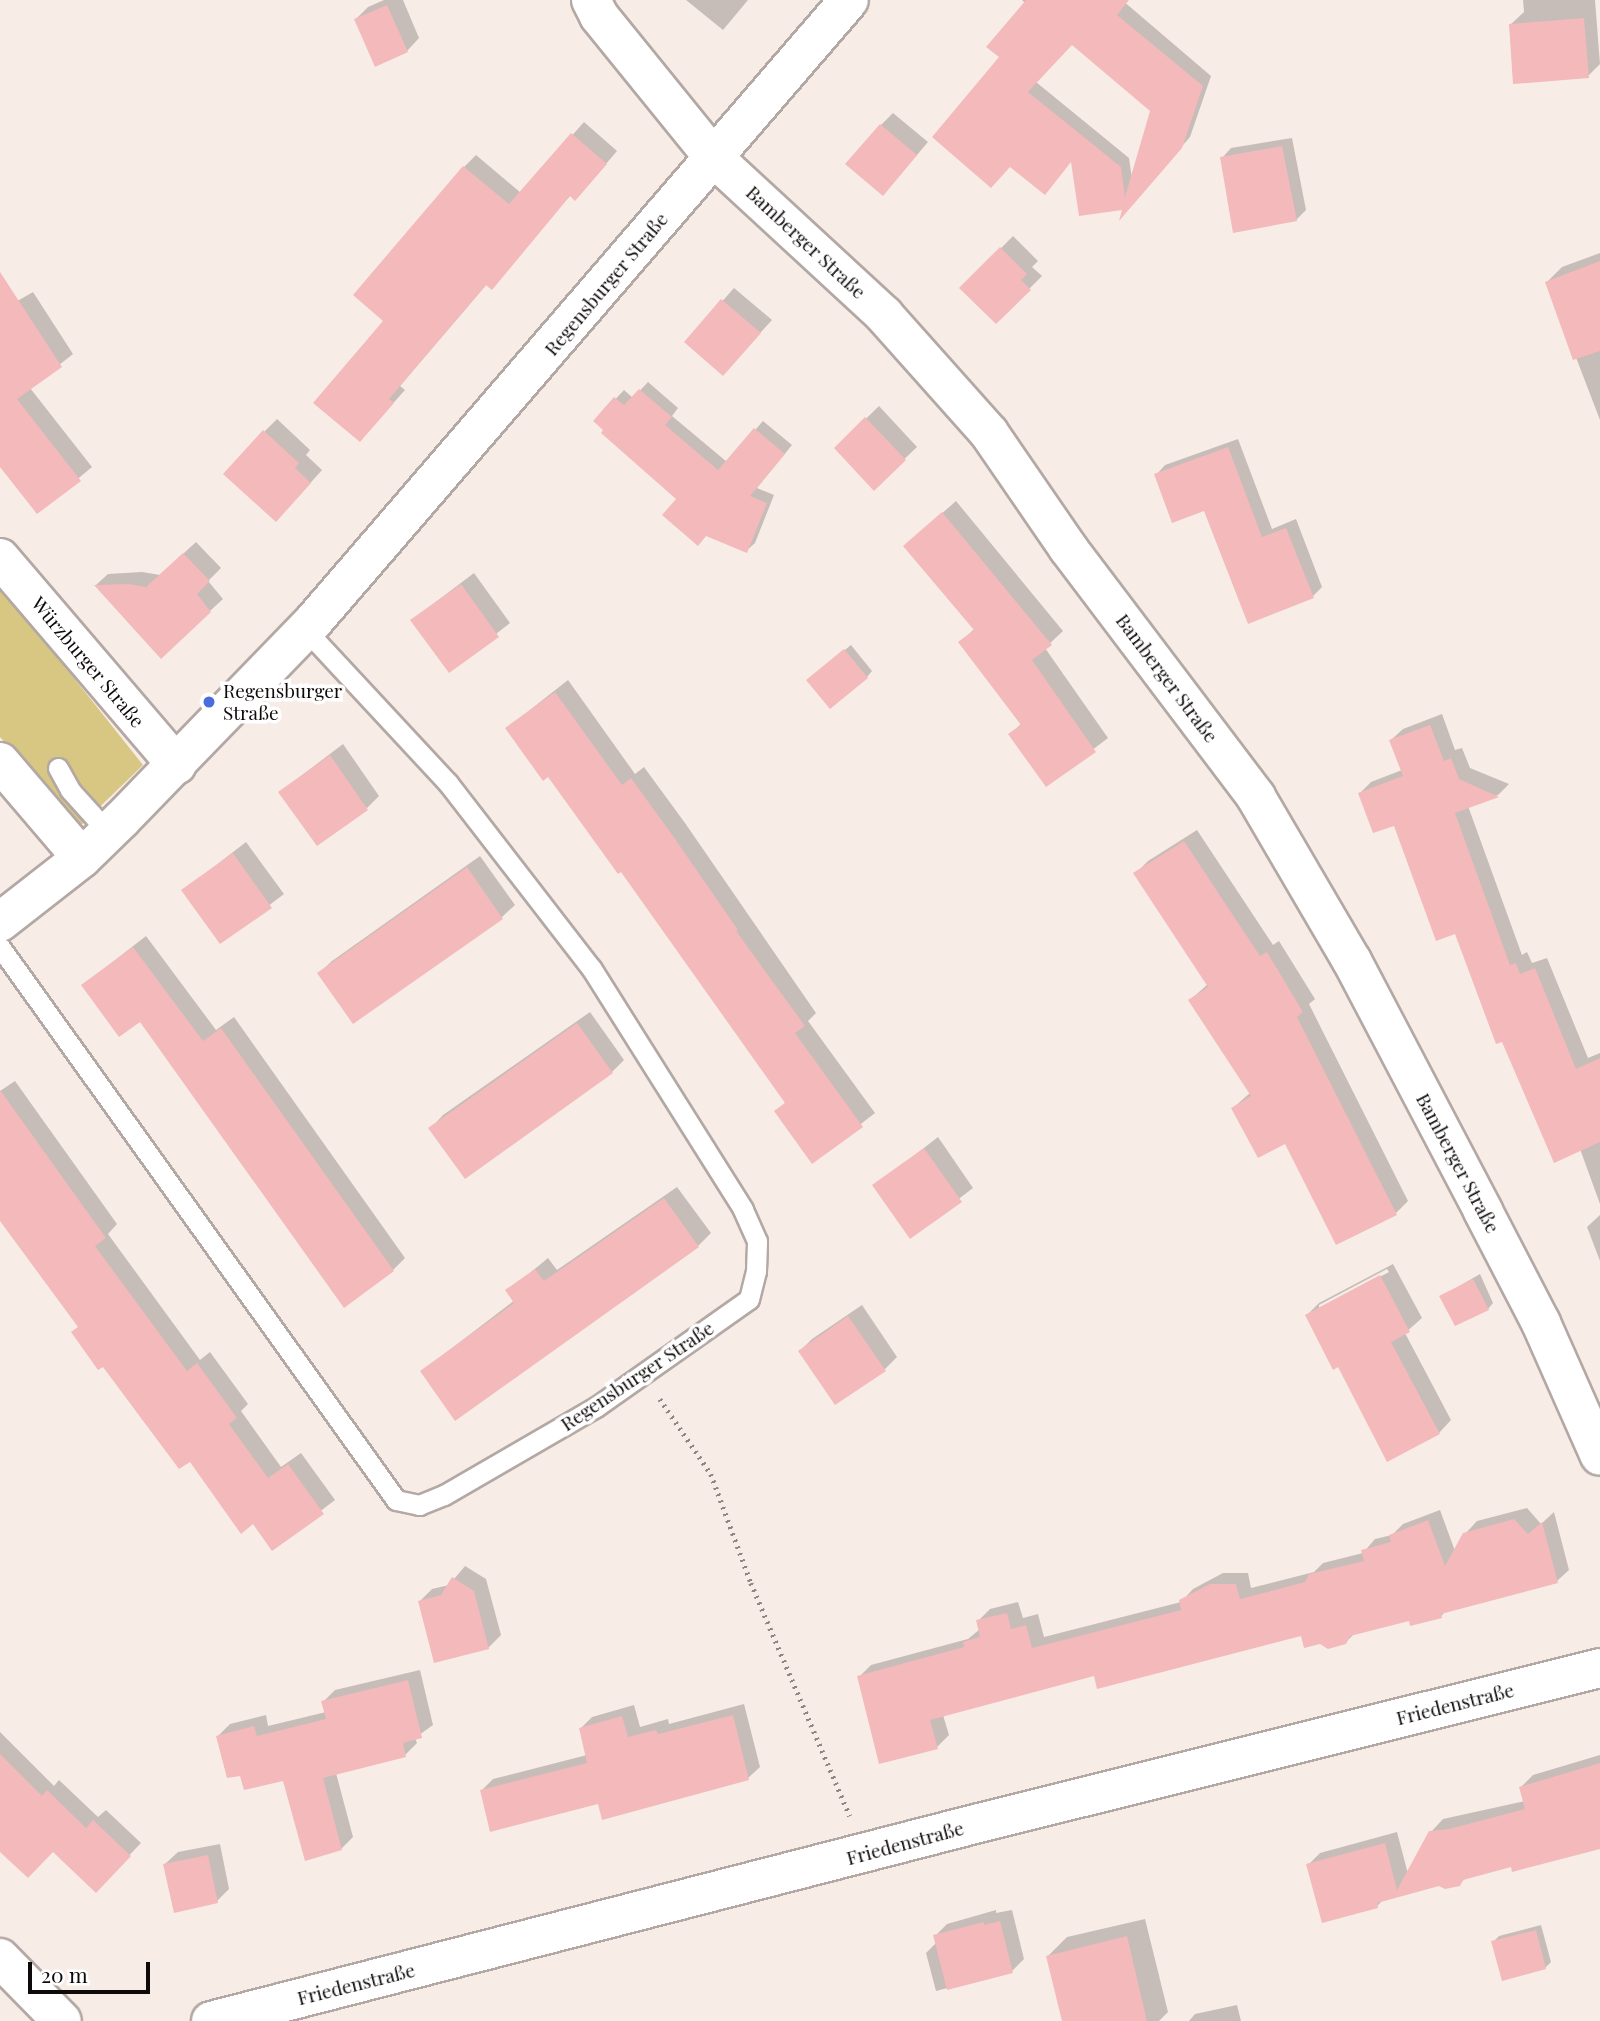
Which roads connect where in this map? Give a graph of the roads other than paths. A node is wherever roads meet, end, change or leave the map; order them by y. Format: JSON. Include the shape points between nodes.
{"nodes":[{"id":1,"x":591,"y":0,"type":"edge"},
{"id":2,"x":849,"y":0,"type":"edge"},
{"id":3,"x":713,"y":157,"type":"junction"},
{"id":4,"x":0,"y":558,"type":"edge"},
{"id":5,"x":306,"y":630,"type":"junction"},
{"id":6,"x":0,"y":762,"type":"edge"},
{"id":7,"x":177,"y":765,"type":"junction"},
{"id":8,"x":58,"y":768,"type":"dead end"},
{"id":9,"x":95,"y":845,"type":"junction"},
{"id":10,"x":0,"y":922,"type":"edge"},
{"id":11,"x":0,"y":947,"type":"edge"},
{"id":12,"x":1600,"y":1455,"type":"edge"},
{"id":13,"x":1600,"y":1668,"type":"edge"},
{"id":14,"x":0,"y":1958,"type":"edge"},
{"id":15,"x":62,"y":2021,"type":"edge"},
{"id":16,"x":211,"y":2021,"type":"edge"}],
"edges":[{"from":1,"to":3,"type":"street","name":"Bamberger Straße","via":[[599,16]]},
{"from":2,"to":3,"type":"street","name":"Regensburger Straße"},
{"from":3,"to":5,"type":"street","name":"Regensburger Straße"},
{"from":3,"to":12,"type":"street","name":"Bamberger Straße","via":[[884,316],[989,433],[1068,548],[1256,797],[1352,961],[1488,1220],[1541,1323]]},
{"from":4,"to":7,"type":"street","name":"Würzburger Straße"},
{"from":5,"to":7,"type":"street","name":"Regensburger Straße"},
{"from":5,"to":11,"type":"lane","name":"Regensburger Straße","via":[[448,783],[576,949],[679,1104],[743,1209],[757,1241],[749,1299],[596,1407],[444,1495],[419,1506],[396,1500]]},
{"from":6,"to":9,"type":"street"},
{"from":7,"to":9,"type":"street","name":"Regensburger Straße"},
{"from":8,"to":9,"type":"lane"},
{"from":9,"to":10,"type":"street","name":"Regensburger Straße"},
{"from":13,"to":16,"type":"street","name":"Friedenstraße"},
{"from":14,"to":15,"type":"street"}]}
